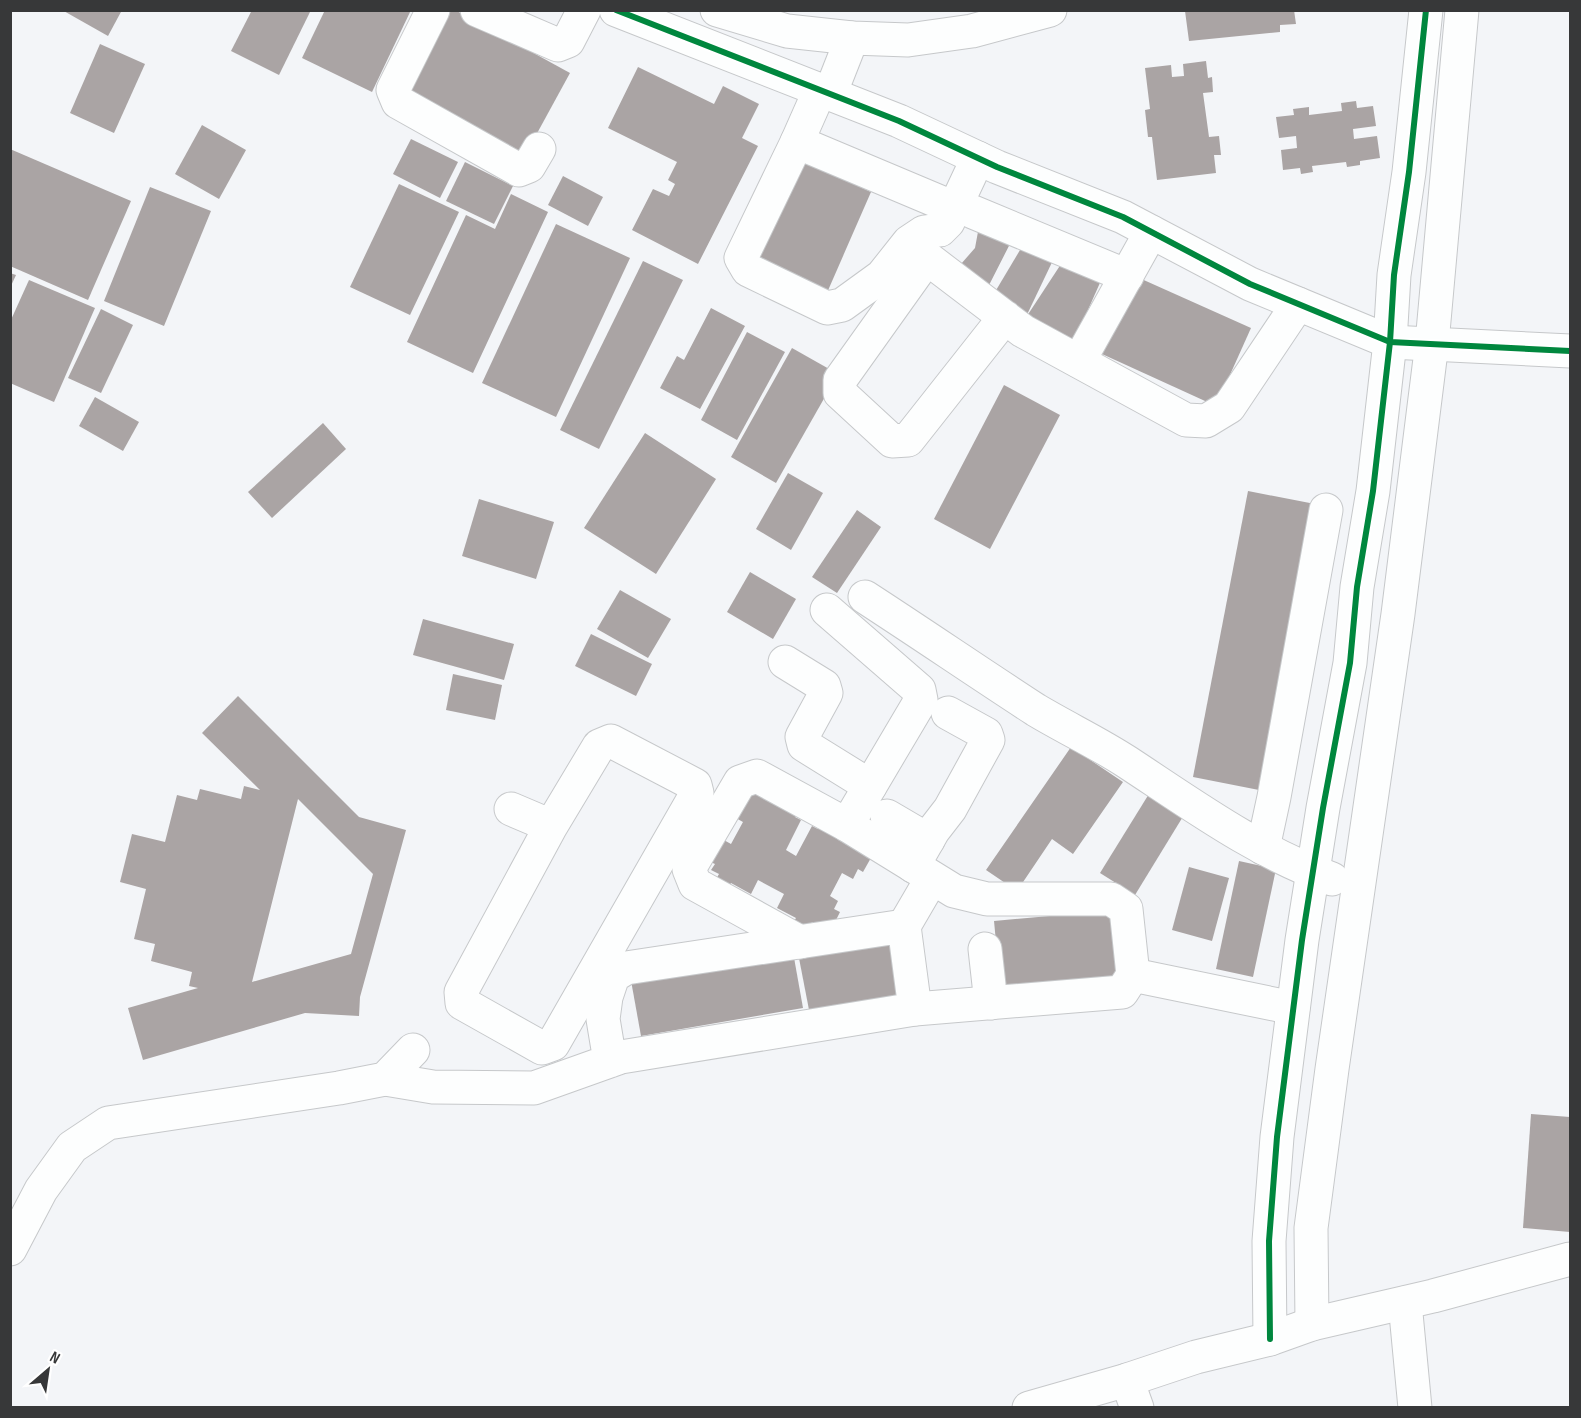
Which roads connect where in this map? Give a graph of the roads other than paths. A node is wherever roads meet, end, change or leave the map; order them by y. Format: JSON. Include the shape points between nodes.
{"nodes":[{"id":1,"x":433,"y":10,"type":"edge"},
{"id":2,"x":477,"y":10,"type":"edge"},
{"id":3,"x":584,"y":10,"type":"edge"},
{"id":4,"x":616,"y":10,"type":"edge"},
{"id":5,"x":717,"y":10,"type":"edge"},
{"id":6,"x":1050,"y":10,"type":"edge"},
{"id":7,"x":1426,"y":10,"type":"edge"},
{"id":8,"x":1462,"y":10,"type":"edge"},
{"id":9,"x":852,"y":38,"type":"junction"},
{"id":10,"x":825,"y":92,"type":"junction"},
{"id":11,"x":797,"y":142,"type":"junction"},
{"id":12,"x":539,"y":149,"type":"dead end"},
{"id":13,"x":988,"y":163,"type":"junction"},
{"id":14,"x":964,"y":210,"type":"junction"},
{"id":15,"x":1151,"y":232,"type":"junction"},
{"id":16,"x":927,"y":258,"type":"junction"},
{"id":17,"x":1127,"y":276,"type":"junction"},
{"id":18,"x":1298,"y":304,"type":"junction"},
{"id":19,"x":1005,"y":317,"type":"junction"},
{"id":20,"x":1390,"y":342,"type":"junction"},
{"id":21,"x":1432,"y":343,"type":"junction"},
{"id":22,"x":1570,"y":351,"type":"edge"},
{"id":23,"x":1079,"y":361,"type":"junction"},
{"id":24,"x":1326,"y":510,"type":"dead end"},
{"id":25,"x":865,"y":597,"type":"dead end"},
{"id":26,"x":827,"y":610,"type":"dead end"},
{"id":27,"x":785,"y":662,"type":"dead end"},
{"id":28,"x":948,"y":713,"type":"dead end"},
{"id":29,"x":870,"y":786,"type":"junction"},
{"id":30,"x":512,"y":809,"type":"dead end"},
{"id":31,"x":887,"y":816,"type":"dead end"},
{"id":32,"x":847,"y":825,"type":"junction"},
{"id":33,"x":551,"y":826,"type":"junction"},
{"id":34,"x":1263,"y":848,"type":"junction"},
{"id":35,"x":925,"y":861,"type":"junction"},
{"id":36,"x":1313,"y":872,"type":"junction"},
{"id":37,"x":1358,"y":888,"type":"junction"},
{"id":38,"x":904,"y":926,"type":"junction"},
{"id":39,"x":800,"y":942,"type":"junction"},
{"id":40,"x":985,"y":949,"type":"dead end"},
{"id":41,"x":1133,"y":975,"type":"junction"},
{"id":42,"x":991,"y":1003,"type":"junction"},
{"id":43,"x":1293,"y":1008,"type":"junction"},
{"id":44,"x":915,"y":1009,"type":"junction"},
{"id":45,"x":413,"y":1050,"type":"dead end"},
{"id":46,"x":610,"y":1061,"type":"junction"},
{"id":47,"x":385,"y":1079,"type":"junction"},
{"id":48,"x":10,"y":1249,"type":"edge"},
{"id":49,"x":1570,"y":1259,"type":"edge"},
{"id":50,"x":1405,"y":1303,"type":"junction"},
{"id":51,"x":1312,"y":1324,"type":"junction"},
{"id":52,"x":1270,"y":1339,"type":"junction"},
{"id":53,"x":1132,"y":1394,"type":"edge"},
{"id":54,"x":1029,"y":1407,"type":"edge"},
{"id":55,"x":1415,"y":1407,"type":"edge"}],
"edges":[{"from":1,"to":12,"type":"street","via":[[393,90],[398,102],[519,170],[529,166]]},
{"from":2,"to":3,"type":"street","via":[[558,45],[567,41]]},
{"from":4,"to":10,"type":"street"},
{"from":5,"to":9,"type":"street","via":[[787,30]]},
{"from":6,"to":9,"type":"street","via":[[972,31],[908,40]]},
{"from":7,"to":20,"type":"street","via":[[1394,275]]},
{"from":8,"to":21,"type":"street"},
{"from":9,"to":10,"type":"street"},
{"from":10,"to":11,"type":"street"},
{"from":10,"to":13,"type":"street"},
{"from":11,"to":14,"type":"street"},
{"from":11,"to":14,"type":"street","via":[[741,258],[748,270],[827,308],[843,305],[882,276],[909,242],[924,232],[940,230]]},
{"from":13,"to":14,"type":"street"},
{"from":13,"to":15,"type":"street"},
{"from":14,"to":16,"type":"street","via":[[963,230]]},
{"from":14,"to":17,"type":"street"},
{"from":15,"to":17,"type":"street"},
{"from":15,"to":18,"type":"street","via":[[1250,284]]},
{"from":16,"to":19,"type":"street"},
{"from":16,"to":19,"type":"street","via":[[840,380],[840,393],[892,441],[909,440]]},
{"from":17,"to":23,"type":"street"},
{"from":18,"to":20,"type":"street"},
{"from":18,"to":23,"type":"street","via":[[1229,407],[1206,421],[1186,420]]},
{"from":19,"to":23,"type":"street"},
{"from":20,"to":21,"type":"street"},
{"from":20,"to":36,"type":"street","via":[[1350,663]]},
{"from":21,"to":22,"type":"street"},
{"from":21,"to":37,"type":"street"},
{"from":24,"to":34,"type":"street"},
{"from":25,"to":34,"type":"street","via":[[1038,710]]},
{"from":26,"to":29,"type":"street","via":[[919,690],[921,700]]},
{"from":27,"to":29,"type":"street","via":[[824,686],[826,693],[802,737],[804,745]]},
{"from":28,"to":35,"type":"street","via":[[986,734],[988,740]]},
{"from":29,"to":32,"type":"street"},
{"from":30,"to":33,"type":"street"},
{"from":31,"to":35,"type":"street"},
{"from":32,"to":35,"type":"street"},
{"from":32,"to":39,"type":"street","via":[[757,776],[740,782],[689,869],[695,884]]},
{"from":33,"to":33,"type":"street","via":[[599,746],[611,741],[695,785],[697,793],[553,1044],[542,1048],[462,1003],[460,992]]},
{"from":34,"to":36,"type":"street"},
{"from":35,"to":38,"type":"street"},
{"from":35,"to":41,"type":"street","via":[[954,891],[987,899],[1111,899],[1126,909]]},
{"from":36,"to":37,"type":"street"},
{"from":36,"to":43,"type":"street"},
{"from":37,"to":51,"type":"street","via":[[1311,1228]]},
{"from":38,"to":39,"type":"street"},
{"from":38,"to":44,"type":"street"},
{"from":39,"to":46,"type":"street","via":[[626,968],[613,976],[603,1019]]},
{"from":40,"to":42,"type":"street"},
{"from":41,"to":42,"type":"street","via":[[1122,992]]},
{"from":41,"to":43,"type":"street"},
{"from":42,"to":44,"type":"street"},
{"from":43,"to":52,"type":"street","via":[[1270,1230]]},
{"from":44,"to":46,"type":"street"},
{"from":45,"to":47,"type":"street"},
{"from":46,"to":47,"type":"street","via":[[534,1088],[433,1087]]},
{"from":47,"to":48,"type":"street","via":[[108,1123],[72,1147],[41,1190]]},
{"from":49,"to":50,"type":"street"},
{"from":50,"to":51,"type":"street"},
{"from":50,"to":55,"type":"street"},
{"from":51,"to":52,"type":"street"},
{"from":52,"to":53,"type":"street","via":[[1196,1357]]},
{"from":53,"to":54,"type":"street"}]}
